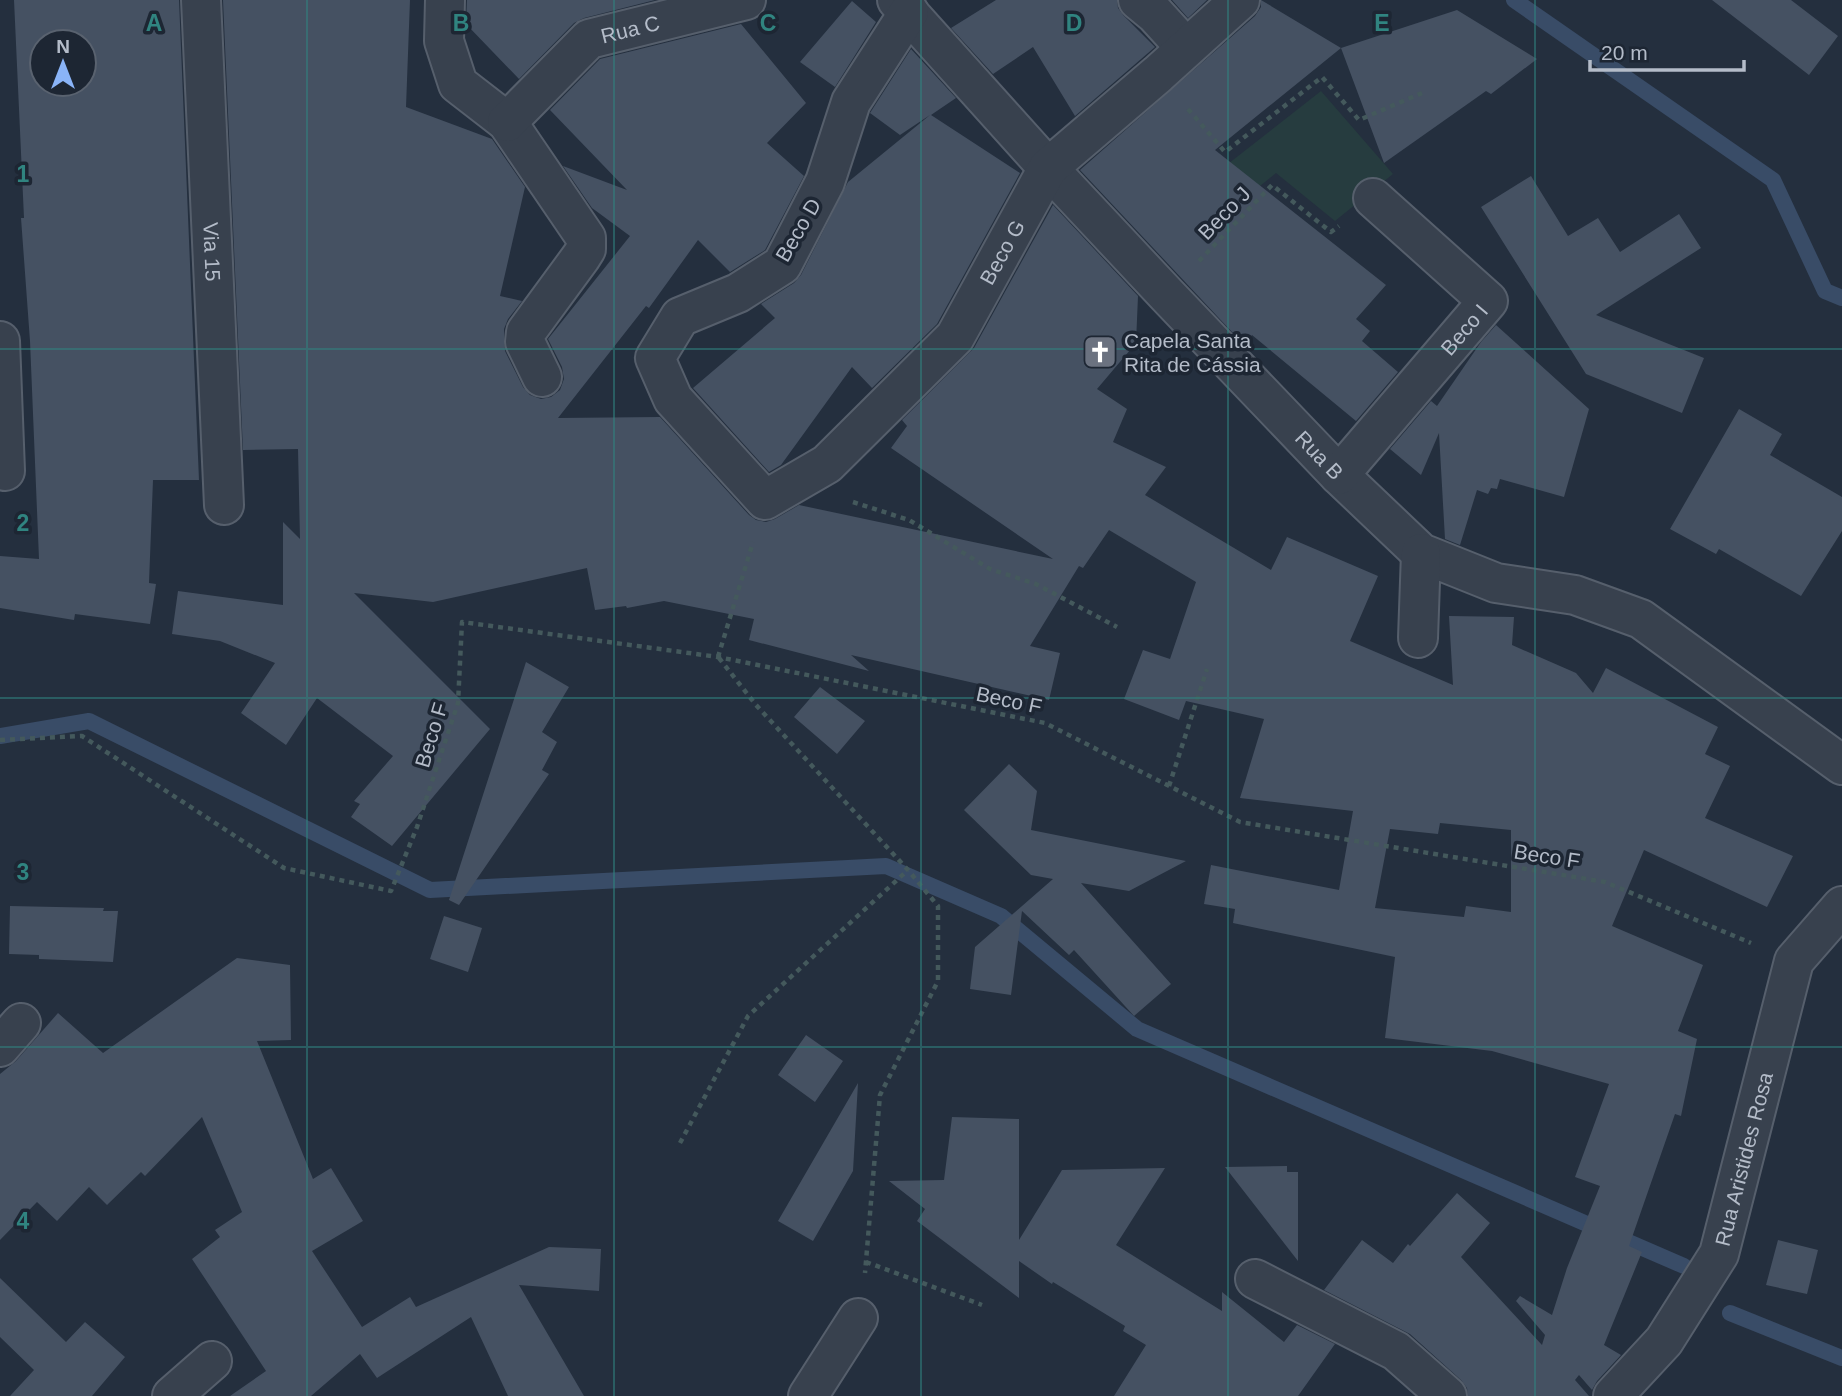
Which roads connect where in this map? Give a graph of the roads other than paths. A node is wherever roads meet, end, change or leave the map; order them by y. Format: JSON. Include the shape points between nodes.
{"nodes":[{"id":1,"x":201,"y":0,"type":"edge"},
{"id":2,"x":445,"y":0,"type":"edge"},
{"id":3,"x":746,"y":0,"type":"edge"},
{"id":4,"x":1138,"y":0,"type":"edge"},
{"id":5,"x":1240,"y":0,"type":"edge"},
{"id":6,"x":903,"y":6,"type":"edge"},
{"id":7,"x":1186,"y":48,"type":"junction"},
{"id":8,"x":507,"y":122,"type":"junction"},
{"id":9,"x":1048,"y":168,"type":"junction"},
{"id":10,"x":1373,"y":198,"type":"road end"},
{"id":11,"x":0,"y":341,"type":"edge"},
{"id":12,"x":542,"y":377,"type":"dead end"},
{"id":13,"x":5,"y":471,"type":"dead end"},
{"id":14,"x":1339,"y":475,"type":"junction"},
{"id":15,"x":765,"y":500,"type":"joint"},
{"id":16,"x":224,"y":505,"type":"dead end"},
{"id":17,"x":1421,"y":553,"type":"junction"},
{"id":18,"x":1418,"y":638,"type":"dead end"},
{"id":19,"x":1842,"y":765,"type":"edge"},
{"id":20,"x":1842,"y":906,"type":"edge"},
{"id":21,"x":1255,"y":1279,"type":"dead end"},
{"id":22,"x":858,"y":1318,"type":"road end"},
{"id":23,"x":212,"y":1361,"type":"dead end"},
{"id":24,"x":172,"y":1396,"type":"edge"},
{"id":25,"x":808,"y":1396,"type":"edge"},
{"id":26,"x":1447,"y":1396,"type":"edge"},
{"id":27,"x":1613,"y":1396,"type":"edge"}],
"edges":[{"from":1,"to":16,"type":"street","name":"Via 15"},
{"from":2,"to":8,"type":"street","via":[[444,41],[458,84]]},
{"from":3,"to":8,"type":"street","name":"Rua C","via":[[589,39]]},
{"from":4,"to":7,"type":"street"},
{"from":5,"to":7,"type":"street","name":"Beco G"},
{"from":6,"to":9,"type":"street","name":"Rua B"},
{"from":6,"to":15,"type":"street","name":"Beco D","via":[[851,102],[825,182],[782,265],[738,293],[680,317],[655,358],[673,399]]},
{"from":7,"to":9,"type":"street","name":"Beco G"},
{"from":8,"to":12,"type":"street","via":[[586,239],[581,257],[526,332],[525,342]]},
{"from":9,"to":14,"type":"street","name":"Rua B"},
{"from":9,"to":15,"type":"street","name":"Beco G","via":[[955,337],[827,464]]},
{"from":10,"to":14,"type":"street","name":"Beco I","via":[[1488,301]]},
{"from":11,"to":13,"type":"street"},
{"from":14,"to":17,"type":"street","name":"Rua B"},
{"from":17,"to":18,"type":"street"},
{"from":17,"to":19,"type":"street","name":"Rua B","via":[[1496,583],[1575,595],[1641,619]]},
{"from":20,"to":27,"type":"street","name":"Rua Aristides Rosa","via":[[1794,961],[1719,1254],[1664,1341]]},
{"from":21,"to":26,"type":"street","via":[[1396,1351]]},
{"from":22,"to":25,"type":"street"},
{"from":23,"to":24,"type":"street"}]}
